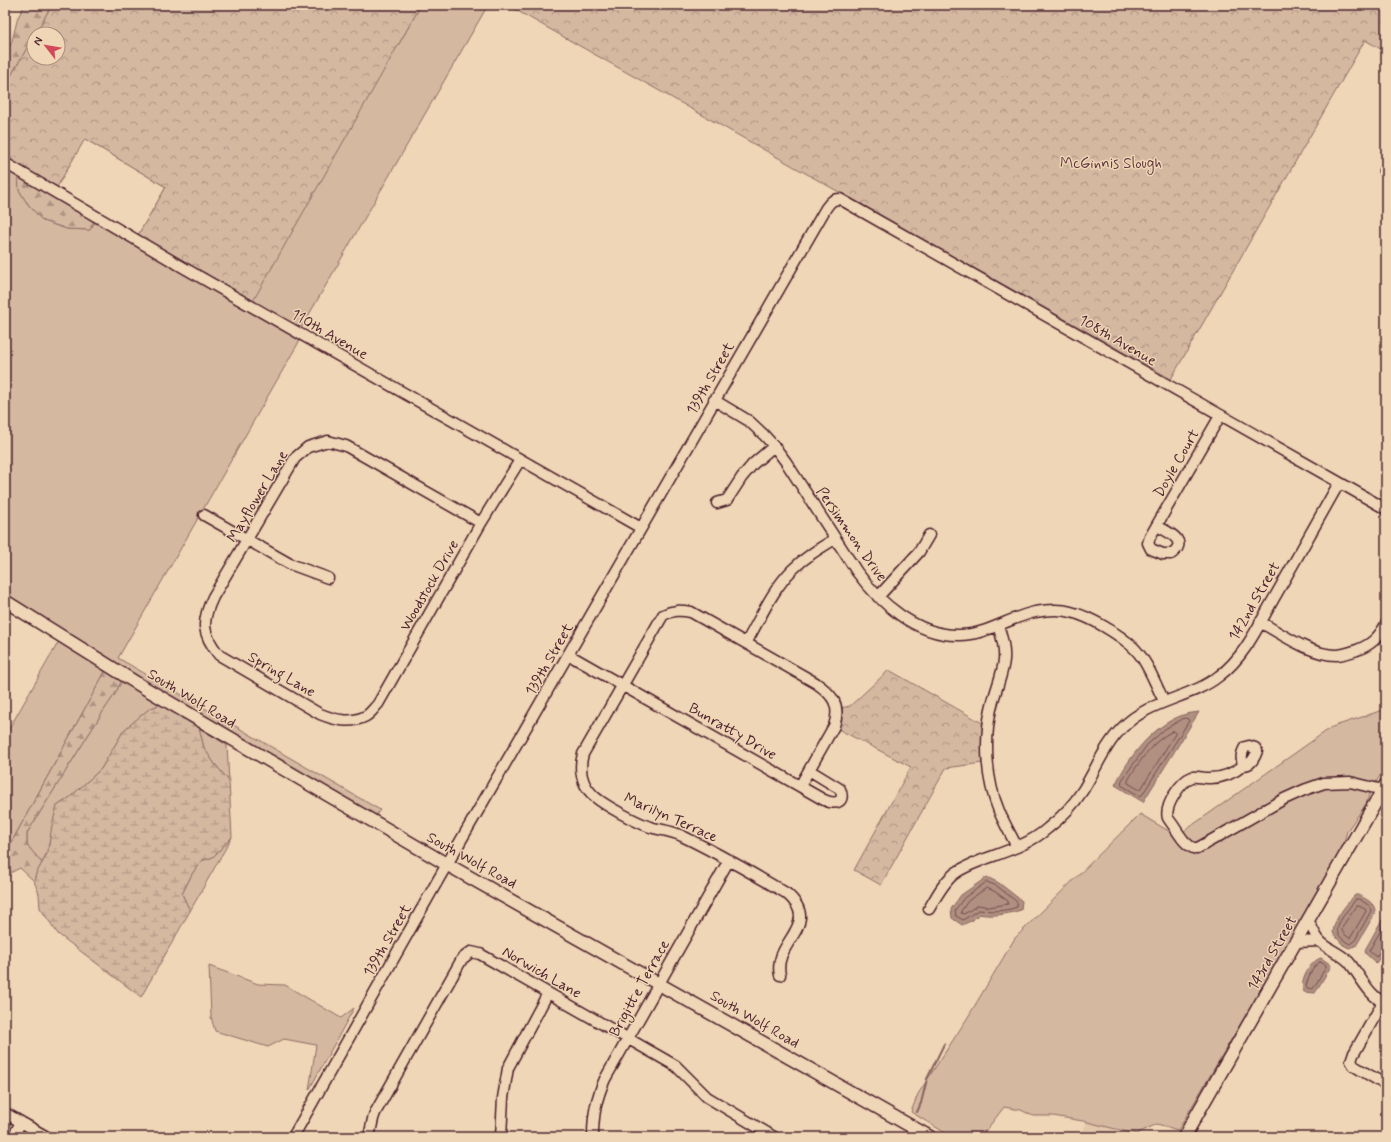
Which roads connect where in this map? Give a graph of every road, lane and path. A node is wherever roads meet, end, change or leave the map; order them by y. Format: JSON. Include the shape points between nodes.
{"nodes":[{"id":1,"x":5,"y":163,"type":"edge"},
{"id":2,"x":835,"y":199,"type":"joint"},
{"id":3,"x":714,"y":400,"type":"junction"},
{"id":4,"x":1220,"y":416,"type":"junction"},
{"id":5,"x":774,"y":446,"type":"junction"},
{"id":6,"x":520,"y":460,"type":"junction"},
{"id":7,"x":1339,"y":483,"type":"junction"},
{"id":8,"x":717,"y":503,"type":"dead end"},
{"id":9,"x":1386,"y":509,"type":"edge"},
{"id":10,"x":204,"y":515,"type":"dead end"},
{"id":11,"x":481,"y":523,"type":"junction"},
{"id":12,"x":1157,"y":526,"type":"dead end"},
{"id":13,"x":641,"y":528,"type":"junction"},
{"id":14,"x":928,"y":535,"type":"dead end"},
{"id":15,"x":835,"y":539,"type":"junction"},
{"id":16,"x":247,"y":541,"type":"junction"},
{"id":17,"x":328,"y":578,"type":"dead end"},
{"id":18,"x":878,"y":597,"type":"junction"},
{"id":19,"x":5,"y":601,"type":"edge"},
{"id":20,"x":1260,"y":622,"type":"junction"},
{"id":21,"x":1386,"y":624,"type":"edge"},
{"id":22,"x":998,"y":626,"type":"junction"},
{"id":23,"x":205,"y":632,"type":"joint"},
{"id":24,"x":746,"y":643,"type":"junction"},
{"id":25,"x":569,"y":655,"type":"junction"},
{"id":26,"x":622,"y":685,"type":"junction"},
{"id":27,"x":1164,"y":701,"type":"junction"},
{"id":28,"x":357,"y":719,"type":"joint"},
{"id":29,"x":1244,"y":765,"type":"dead end"},
{"id":30,"x":809,"y":770,"type":"junction"},
{"id":31,"x":800,"y":786,"type":"junction"},
{"id":32,"x":1384,"y":787,"type":"edge"},
{"id":33,"x":1017,"y":847,"type":"junction"},
{"id":34,"x":729,"y":860,"type":"junction"},
{"id":35,"x":448,"y":865,"type":"junction"},
{"id":36,"x":929,"y":909,"type":"dead end"},
{"id":37,"x":1308,"y":921,"type":"junction"},
{"id":38,"x":1320,"y":941,"type":"junction"},
{"id":39,"x":1296,"y":942,"type":"junction"},
{"id":40,"x":780,"y":975,"type":"dead end"},
{"id":41,"x":659,"y":983,"type":"junction"},
{"id":42,"x":548,"y":993,"type":"junction"},
{"id":43,"x":1385,"y":1003,"type":"edge"},
{"id":44,"x":628,"y":1038,"type":"junction"},
{"id":45,"x":1386,"y":1084,"type":"edge"},
{"id":46,"x":5,"y":1113,"type":"edge"},
{"id":47,"x":21,"y":1122,"type":"junction"},
{"id":48,"x":13,"y":1137,"type":"edge"},
{"id":49,"x":47,"y":1137,"type":"edge"},
{"id":50,"x":293,"y":1137,"type":"edge"},
{"id":51,"x":369,"y":1137,"type":"edge"},
{"id":52,"x":501,"y":1137,"type":"edge"},
{"id":53,"x":593,"y":1137,"type":"edge"},
{"id":54,"x":774,"y":1137,"type":"edge"},
{"id":55,"x":930,"y":1137,"type":"edge"},
{"id":56,"x":1184,"y":1137,"type":"edge"}],
"edges":[{"from":1,"to":6,"type":"street","name":"110th Avenue"},
{"from":2,"to":3,"type":"street","name":"139th Street","via":[[829,203]]},
{"from":2,"to":4,"type":"street","name":"108th Avenue","via":[[840,199]]},
{"from":3,"to":5,"type":"street","name":"Persimmon Drive","via":[[749,421]]},
{"from":3,"to":13,"type":"street","name":"139th Street"},
{"from":4,"to":7,"type":"street","name":"108th Avenue"},
{"from":4,"to":12,"type":"street","name":"Doyle Court"},
{"from":5,"to":8,"type":"street","via":[[753,464],[726,500]]},
{"from":5,"to":15,"type":"street","name":"Persimmon Drive"},
{"from":6,"to":11,"type":"street","name":"Woodstock Drive"},
{"from":6,"to":13,"type":"street","name":"110th Avenue"},
{"from":7,"to":9,"type":"street","name":"108th Avenue"},
{"from":7,"to":20,"type":"street","name":"142nd Street"},
{"from":10,"to":16,"type":"street"},
{"from":11,"to":16,"type":"street","name":"Mayflower Lane","via":[[346,446],[328,441],[308,447],[295,458]]},
{"from":11,"to":28,"type":"street","name":"Woodstock Drive","via":[[378,704],[368,715]]},
{"from":13,"to":25,"type":"street","name":"139th Street"},
{"from":14,"to":18,"type":"street","via":[[915,556]]},
{"from":15,"to":18,"type":"street","name":"Persimmon Drive"},
{"from":15,"to":24,"type":"street","via":[[809,555],[793,569],[778,587]]},
{"from":16,"to":17,"type":"street","via":[[290,564]]},
{"from":16,"to":23,"type":"street","name":"Mayflower Lane","via":[[207,609],[204,620]]},
{"from":18,"to":22,"type":"street","name":"Persimmon Drive","via":[[910,621],[944,634],[974,634]]},
{"from":19,"to":35,"type":"main road","name":"South Wolf Road","via":[[149,691]]},
{"from":20,"to":21,"type":"street","via":[[1300,644],[1319,652],[1336,655],[1367,647]]},
{"from":20,"to":27,"type":"street","name":"142nd Street","via":[[1232,665],[1219,676]]},
{"from":22,"to":27,"type":"street","name":"Persimmon Drive","via":[[1035,612],[1052,610],[1071,611],[1089,619],[1119,636],[1134,649],[1145,663]]},
{"from":22,"to":33,"type":"street","via":[[1005,652],[1004,667],[990,716],[987,750],[989,771],[999,811]]},
{"from":23,"to":28,"type":"street","name":"Spring Lane","via":[[219,655],[320,714],[334,720]]},
{"from":24,"to":26,"type":"street","name":"Marilyn Terrace","via":[[691,612],[672,610],[663,615]]},
{"from":24,"to":30,"type":"street","name":"Marilyn Terrace","via":[[826,690],[837,706],[838,716],[834,726]]},
{"from":25,"to":26,"type":"street","name":"Bunratty Drive"},
{"from":25,"to":35,"type":"street","name":"139th Street"},
{"from":26,"to":31,"type":"street","name":"Bunratty Drive"},
{"from":26,"to":34,"type":"street","name":"Marilyn Terrace","via":[[583,754],[581,772],[589,791],[598,799],[636,820],[680,835]]},
{"from":27,"to":33,"type":"street","name":"142nd Street","via":[[1140,713],[1122,728],[1071,805],[1034,839]]},
{"from":29,"to":32,"type":"street","via":[[1236,772],[1214,779],[1193,777],[1176,793],[1168,809],[1168,817],[1191,848],[1196,849],[1284,799],[1324,782],[1350,782]]},
{"from":30,"to":31,"type":"street","name":"Marilyn Terrace"},
{"from":30,"to":31,"type":"street","name":"Bunratty Drive","via":[[840,789],[841,800],[831,804]]},
{"from":32,"to":37,"type":"main road","name":"143rd Street"},
{"from":33,"to":36,"type":"street","name":"142nd Street","via":[[972,864],[955,874],[944,885]]},
{"from":34,"to":40,"type":"street","name":"Marilyn Terrace","via":[[786,893],[800,908],[799,923],[780,958]]},
{"from":34,"to":41,"type":"street","name":"Brigitte Terrace"},
{"from":35,"to":41,"type":"main road","name":"South Wolf Road"},
{"from":35,"to":50,"type":"street","name":"139th Street"},
{"from":37,"to":38,"type":"street"},
{"from":37,"to":39,"type":"main road","name":"143rd Street"},
{"from":38,"to":39,"type":"street"},
{"from":38,"to":43,"type":"street","via":[[1349,962],[1366,987]]},
{"from":39,"to":56,"type":"main road","name":"143rd Street"},
{"from":41,"to":44,"type":"street","name":"Brigitte Terrace"},
{"from":41,"to":55,"type":"main road","name":"South Wolf Road"},
{"from":42,"to":44,"type":"street","name":"Norwich Lane"},
{"from":42,"to":51,"type":"street","name":"Norwich Lane","via":[[480,954],[471,952],[462,959],[375,1113]]},
{"from":42,"to":52,"type":"street","via":[[508,1068]]},
{"from":43,"to":45,"type":"street","via":[[1351,1061],[1354,1066]]},
{"from":44,"to":53,"type":"street","name":"Brigitte Terrace","via":[[597,1096]]},
{"from":44,"to":54,"type":"street","name":"Norwich Lane","via":[[676,1066],[707,1097]]},
{"from":46,"to":47,"type":"street"},
{"from":47,"to":48,"type":"street"},
{"from":47,"to":49,"type":"street"}]}
